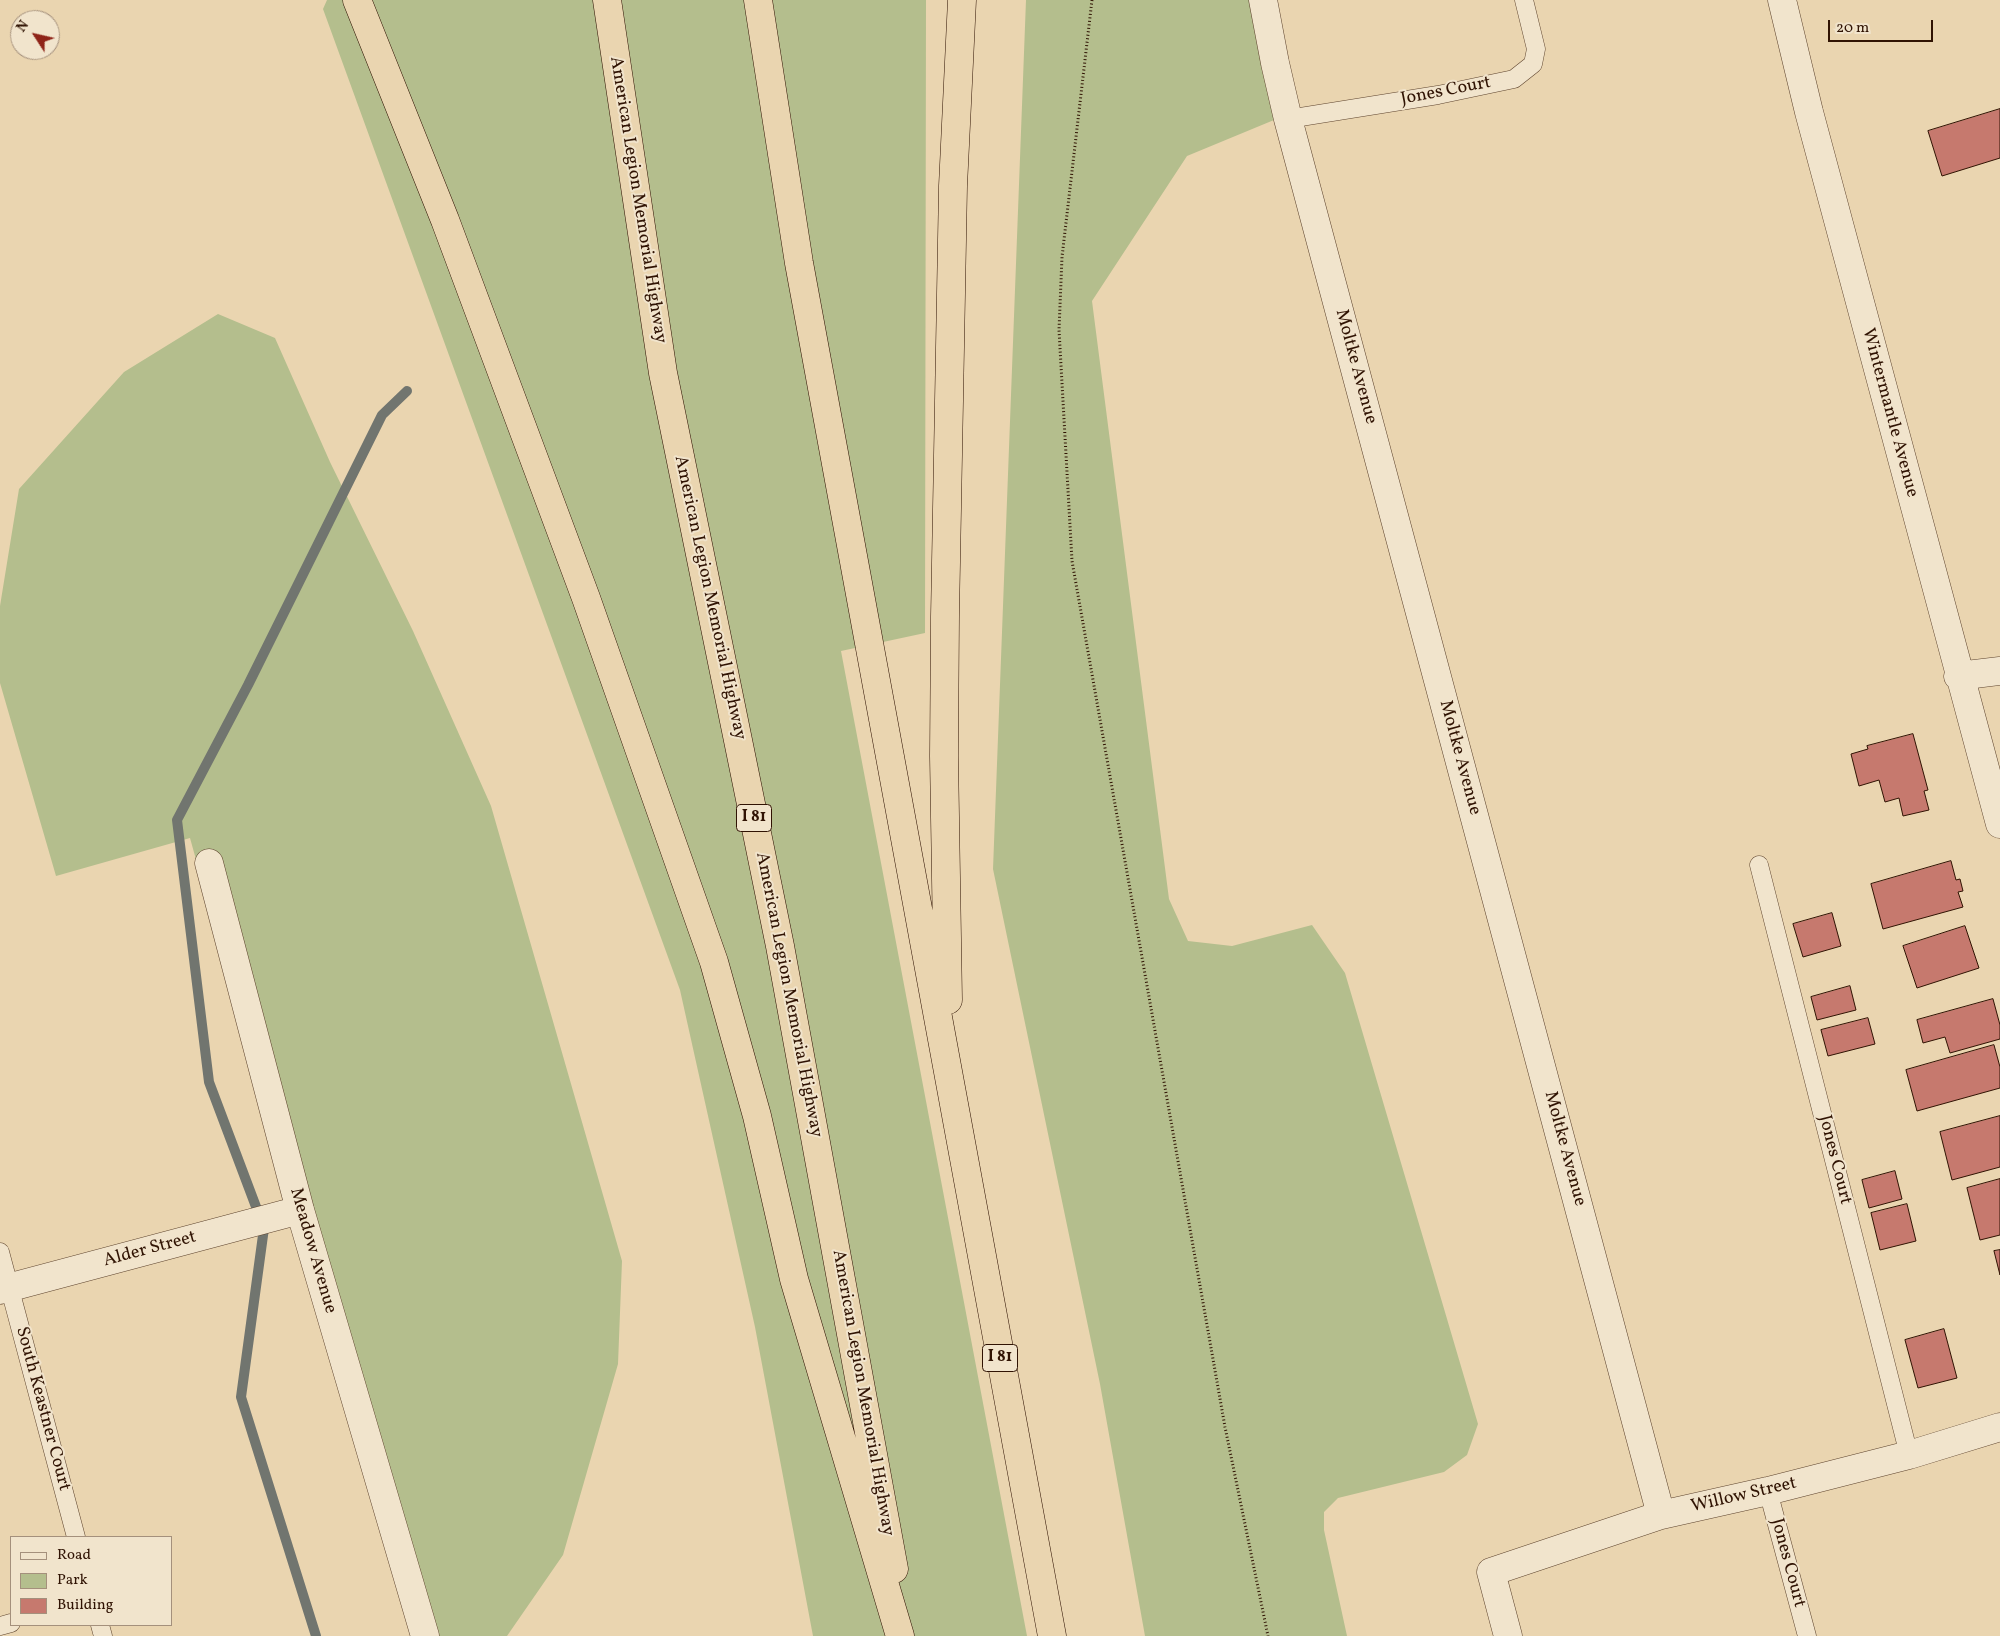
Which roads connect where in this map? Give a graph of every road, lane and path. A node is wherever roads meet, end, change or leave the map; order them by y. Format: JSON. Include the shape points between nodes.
{"nodes":[{"id":1,"x":357,"y":0,"type":"edge"},
{"id":2,"x":606,"y":0,"type":"edge"},
{"id":3,"x":758,"y":0,"type":"edge"},
{"id":4,"x":962,"y":0,"type":"edge"},
{"id":5,"x":1092,"y":0,"type":"edge"},
{"id":6,"x":1263,"y":0,"type":"edge"},
{"id":7,"x":1524,"y":0,"type":"edge"},
{"id":8,"x":1782,"y":0,"type":"edge"},
{"id":9,"x":1288,"y":119,"type":"junction"},
{"id":10,"x":2000,"y":671,"type":"edge"},
{"id":11,"x":1958,"y":676,"type":"junction"},
{"id":12,"x":2000,"y":824,"type":"edge"},
{"id":13,"x":209,"y":863,"type":"dead end"},
{"id":14,"x":1759,"y":866,"type":"dead end"},
{"id":15,"x":950,"y":1079,"type":"junction"},
{"id":16,"x":300,"y":1210,"type":"junction"},
{"id":17,"x":0,"y":1252,"type":"edge"},
{"id":18,"x":4,"y":1289,"type":"edge"},
{"id":19,"x":2000,"y":1427,"type":"edge"},
{"id":20,"x":1909,"y":1455,"type":"junction"},
{"id":21,"x":1768,"y":1491,"type":"junction"},
{"id":22,"x":1661,"y":1515,"type":"junction"},
{"id":23,"x":76,"y":1536,"type":"edge"},
{"id":24,"x":425,"y":1636,"type":"edge"},
{"id":25,"x":900,"y":1636,"type":"edge"},
{"id":26,"x":908,"y":1636,"type":"edge"},
{"id":27,"x":1052,"y":1636,"type":"edge"},
{"id":28,"x":1268,"y":1636,"type":"edge"},
{"id":29,"x":1508,"y":1636,"type":"edge"},
{"id":30,"x":1807,"y":1636,"type":"edge"}],
"edges":[{"from":1,"to":25,"type":"highway","via":[[445,220],[586,598],[714,962],[758,1116],[794,1279]]},
{"from":2,"to":26,"type":"highway","name":"American Legion Memorial Highway","number":"I 81","via":[[663,373],[780,946]]},
{"from":3,"to":15,"type":"highway","number":"I 81","via":[[799,263]]},
{"from":4,"to":15,"type":"highway","via":[[953,186],[945,616],[944,756]]},
{"from":5,"to":28,"type":"path","via":[[1062,257],[1059,330],[1072,561],[1225,1427]]},
{"from":6,"to":9,"type":"street","name":"Moltke Avenue"},
{"from":7,"to":9,"type":"lane","name":"Jones Court","via":[[1536,49],[1533,64],[1514,79],[1438,95]]},
{"from":8,"to":11,"type":"street","name":"Wintermantle Avenue"},
{"from":9,"to":22,"type":"street","name":"Moltke Avenue"},
{"from":10,"to":11,"type":"street"},
{"from":11,"to":12,"type":"street","name":"Wintermantle Avenue"},
{"from":13,"to":16,"type":"street","name":"Meadow Avenue"},
{"from":14,"to":20,"type":"lane","name":"Jones Court"},
{"from":15,"to":27,"type":"highway","number":"I 81"},
{"from":16,"to":18,"type":"street","name":"Alder Street"},
{"from":16,"to":24,"type":"street","name":"Meadow Avenue"},
{"from":17,"to":18,"type":"lane","name":"South Keastner Court"},
{"from":18,"to":23,"type":"lane","name":"South Keastner Court"},
{"from":19,"to":20,"type":"street","name":"Willow Street"},
{"from":20,"to":21,"type":"street","name":"Willow Street"},
{"from":21,"to":22,"type":"street","name":"Willow Street"},
{"from":21,"to":30,"type":"lane","name":"Jones Court"},
{"from":22,"to":29,"type":"street","name":"Willow Street","via":[[1491,1572]]}]}
